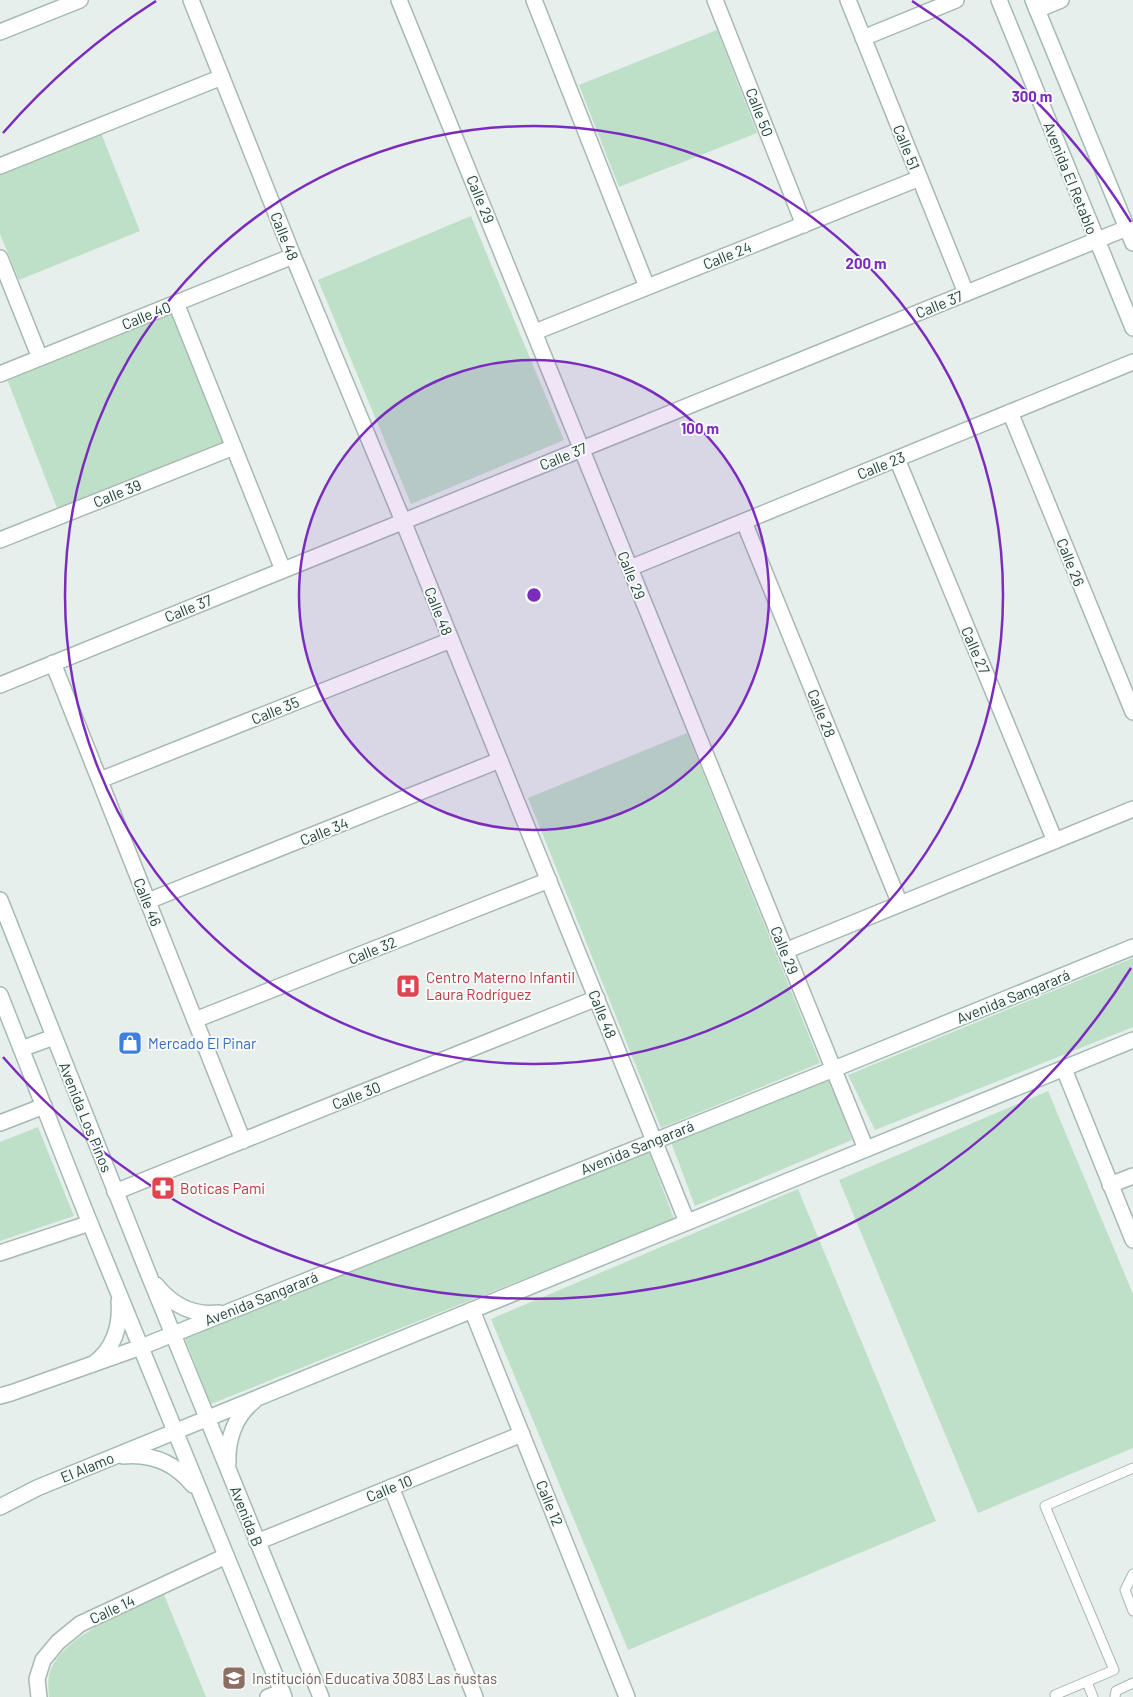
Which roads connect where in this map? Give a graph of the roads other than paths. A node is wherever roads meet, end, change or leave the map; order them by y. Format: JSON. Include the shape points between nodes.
{"nodes":[{"id":1,"x":80,"y":0,"type":"edge"},
{"id":2,"x":191,"y":0,"type":"edge"},
{"id":3,"x":400,"y":0,"type":"edge"},
{"id":4,"x":534,"y":0,"type":"edge"},
{"id":5,"x":715,"y":0,"type":"edge"},
{"id":6,"x":848,"y":0,"type":"edge"},
{"id":7,"x":956,"y":0,"type":"edge"},
{"id":8,"x":999,"y":0,"type":"edge"},
{"id":9,"x":1061,"y":0,"type":"edge"},
{"id":10,"x":1035,"y":5,"type":"edge"},
{"id":11,"x":0,"y":32,"type":"edge"},
{"id":12,"x":863,"y":38,"type":"junction"},
{"id":13,"x":222,"y":77,"type":"junction"},
{"id":14,"x":0,"y":166,"type":"edge"},
{"id":15,"x":920,"y":178,"type":"junction"},
{"id":16,"x":804,"y":225,"type":"junction"},
{"id":17,"x":1127,"y":228,"type":"junction"},
{"id":18,"x":1097,"y":240,"type":"junction"},
{"id":19,"x":1133,"y":243,"type":"edge"},
{"id":20,"x":293,"y":256,"type":"junction"},
{"id":21,"x":0,"y":258,"type":"edge"},
{"id":22,"x":647,"y":287,"type":"junction"},
{"id":23,"x":966,"y":293,"type":"junction"},
{"id":24,"x":176,"y":303,"type":"junction"},
{"id":25,"x":1133,"y":328,"type":"edge"},
{"id":26,"x":535,"y":332,"type":"junction"},
{"id":27,"x":40,"y":358,"type":"junction"},
{"id":28,"x":1133,"y":362,"type":"edge"},
{"id":29,"x":0,"y":374,"type":"edge"},
{"id":30,"x":1010,"y":412,"type":"junction"},
{"id":31,"x":234,"y":447,"type":"junction"},
{"id":32,"x":582,"y":449,"type":"junction"},
{"id":33,"x":897,"y":459,"type":"junction"},
{"id":34,"x":403,"y":521,"type":"junction"},
{"id":35,"x":744,"y":522,"type":"junction"},
{"id":36,"x":0,"y":540,"type":"edge"},
{"id":37,"x":630,"y":568,"type":"junction"},
{"id":38,"x":283,"y":570,"type":"junction"},
{"id":39,"x":451,"y":640,"type":"junction"},
{"id":40,"x":53,"y":663,"type":"junction"},
{"id":41,"x":0,"y":684,"type":"edge"},
{"id":42,"x":1133,"y":712,"type":"edge"},
{"id":43,"x":500,"y":760,"type":"junction"},
{"id":44,"x":100,"y":780,"type":"junction"},
{"id":45,"x":1133,"y":809,"type":"edge"},
{"id":46,"x":1055,"y":841,"type":"junction"},
{"id":47,"x":549,"y":880,"type":"junction"},
{"id":48,"x":0,"y":900,"type":"edge"},
{"id":49,"x":148,"y":901,"type":"junction"},
{"id":50,"x":900,"y":904,"type":"junction"},
{"id":51,"x":1133,"y":947,"type":"edge"},
{"id":52,"x":785,"y":951,"type":"junction"},
{"id":53,"x":0,"y":995,"type":"edge"},
{"id":54,"x":597,"y":998,"type":"junction"},
{"id":55,"x":195,"y":1020,"type":"junction"},
{"id":56,"x":54,"y":1038,"type":"junction"},
{"id":57,"x":1133,"y":1040,"type":"edge"},
{"id":58,"x":21,"y":1049,"type":"junction"},
{"id":59,"x":834,"y":1069,"type":"junction"},
{"id":60,"x":1064,"y":1069,"type":"junction"},
{"id":61,"x":44,"y":1106,"type":"junction"},
{"id":62,"x":0,"y":1123,"type":"edge"},
{"id":63,"x":654,"y":1140,"type":"junction"},
{"id":64,"x":243,"y":1141,"type":"junction"},
{"id":65,"x":866,"y":1149,"type":"junction"},
{"id":66,"x":1133,"y":1176,"type":"edge"},
{"id":67,"x":1110,"y":1185,"type":"junction"},
{"id":68,"x":115,"y":1192,"type":"junction"},
{"id":69,"x":688,"y":1222,"type":"junction"},
{"id":70,"x":90,"y":1223,"type":"junction"},
{"id":71,"x":1133,"y":1240,"type":"edge"},
{"id":72,"x":0,"y":1253,"type":"edge"},
{"id":73,"x":148,"y":1273,"type":"junction"},
{"id":74,"x":116,"y":1287,"type":"junction"},
{"id":75,"x":235,"y":1309,"type":"junction"},
{"id":76,"x":472,"y":1310,"type":"junction"},
{"id":77,"x":173,"y":1334,"type":"junction"},
{"id":78,"x":141,"y":1347,"type":"junction"},
{"id":79,"x":93,"y":1364,"type":"junction"},
{"id":80,"x":271,"y":1392,"type":"junction"},
{"id":81,"x":0,"y":1396,"type":"edge"},
{"id":82,"x":207,"y":1418,"type":"junction"},
{"id":83,"x":175,"y":1431,"type":"junction"},
{"id":84,"x":522,"y":1434,"type":"junction"},
{"id":85,"x":105,"y":1460,"type":"junction"},
{"id":86,"x":1133,"y":1468,"type":"edge"},
{"id":87,"x":232,"y":1479,"type":"junction"},
{"id":88,"x":390,"y":1487,"type":"junction"},
{"id":89,"x":203,"y":1499,"type":"junction"},
{"id":90,"x":0,"y":1506,"type":"edge"},
{"id":91,"x":257,"y":1542,"type":"junction"},
{"id":92,"x":226,"y":1556,"type":"junction"},
{"id":93,"x":1133,"y":1574,"type":"edge"},
{"id":94,"x":1133,"y":1611,"type":"edge"},
{"id":95,"x":1087,"y":1682,"type":"junction"},
{"id":96,"x":1133,"y":1683,"type":"edge"},
{"id":97,"x":278,"y":1695,"type":"edge"},
{"id":98,"x":39,"y":1697,"type":"edge"},
{"id":99,"x":321,"y":1697,"type":"edge"},
{"id":100,"x":475,"y":1697,"type":"edge"},
{"id":101,"x":628,"y":1697,"type":"edge"},
{"id":102,"x":1056,"y":1697,"type":"edge"},
{"id":103,"x":1093,"y":1697,"type":"edge"},
{"id":104,"x":1115,"y":1697,"type":"edge"}],
"edges":[{"from":1,"to":11,"type":"street"},
{"from":2,"to":13,"type":"street","name":"Calle 48"},
{"from":3,"to":26,"type":"street","name":"Calle 29"},
{"from":4,"to":22,"type":"street"},
{"from":5,"to":16,"type":"street","name":"Calle 50"},
{"from":6,"to":12,"type":"street","name":"Calle 51"},
{"from":7,"to":12,"type":"street"},
{"from":8,"to":18,"type":"street","name":"Avenida El Retablo"},
{"from":9,"to":10,"type":"street"},
{"from":10,"to":17,"type":"street"},
{"from":12,"to":15,"type":"street","name":"Calle 51"},
{"from":13,"to":14,"type":"street"},
{"from":13,"to":20,"type":"street","name":"Calle 48"},
{"from":15,"to":16,"type":"street","name":"Calle 24"},
{"from":15,"to":23,"type":"street","name":"Calle 51"},
{"from":16,"to":22,"type":"street","name":"Calle 24"},
{"from":17,"to":18,"type":"street","name":"Calle 37"},
{"from":17,"to":19,"type":"street"},
{"from":18,"to":23,"type":"street","name":"Calle 37"},
{"from":18,"to":25,"type":"street","name":"Avenida El Retablo"},
{"from":20,"to":24,"type":"street","name":"Calle 40"},
{"from":20,"to":34,"type":"street","name":"Calle 48"},
{"from":21,"to":27,"type":"street"},
{"from":22,"to":26,"type":"street","name":"Calle 24"},
{"from":23,"to":32,"type":"street","name":"Calle 37"},
{"from":24,"to":27,"type":"street","name":"Calle 40"},
{"from":24,"to":31,"type":"street"},
{"from":26,"to":32,"type":"street","name":"Calle 29"},
{"from":27,"to":29,"type":"street","name":"Calle 40"},
{"from":28,"to":30,"type":"street","name":"Calle 23"},
{"from":30,"to":33,"type":"street","name":"Calle 23"},
{"from":30,"to":42,"type":"street","name":"Calle 26"},
{"from":31,"to":36,"type":"street","name":"Calle 39"},
{"from":31,"to":38,"type":"street"},
{"from":32,"to":34,"type":"street","name":"Calle 37"},
{"from":32,"to":37,"type":"street","name":"Calle 29"},
{"from":33,"to":35,"type":"street","name":"Calle 23"},
{"from":33,"to":46,"type":"street","name":"Calle 27"},
{"from":34,"to":38,"type":"street","name":"Calle 37"},
{"from":34,"to":39,"type":"street","name":"Calle 48"},
{"from":35,"to":37,"type":"street","name":"Calle 23"},
{"from":35,"to":50,"type":"street","name":"Calle 28"},
{"from":37,"to":52,"type":"street","name":"Calle 29"},
{"from":38,"to":40,"type":"street","name":"Calle 37"},
{"from":39,"to":43,"type":"street","name":"Calle 48"},
{"from":39,"to":44,"type":"street","name":"Calle 35"},
{"from":40,"to":41,"type":"street","name":"Calle 37"},
{"from":40,"to":44,"type":"street","name":"Calle 46"},
{"from":43,"to":47,"type":"street","name":"Calle 48"},
{"from":43,"to":49,"type":"street","name":"Calle 34"},
{"from":44,"to":49,"type":"street","name":"Calle 46"},
{"from":45,"to":46,"type":"street"},
{"from":46,"to":50,"type":"street"},
{"from":47,"to":54,"type":"street","name":"Calle 48"},
{"from":47,"to":55,"type":"street","name":"Calle 32"},
{"from":48,"to":56,"type":"street","name":"Avenida Los Pinos"},
{"from":49,"to":55,"type":"street","name":"Calle 46"},
{"from":50,"to":52,"type":"street"},
{"from":51,"to":59,"type":"street","name":"Avenida Sangarará"},
{"from":52,"to":59,"type":"street","name":"Calle 29"},
{"from":53,"to":58,"type":"street"},
{"from":54,"to":63,"type":"street","name":"Calle 48"},
{"from":54,"to":64,"type":"street","name":"Calle 30"},
{"from":55,"to":64,"type":"street","name":"Calle 46"},
{"from":56,"to":58,"type":"street"},
{"from":56,"to":68,"type":"street","name":"Avenida Los Pinos"},
{"from":57,"to":60,"type":"street"},
{"from":58,"to":61,"type":"street"},
{"from":59,"to":63,"type":"street","name":"Avenida Sangarará"},
{"from":59,"to":65,"type":"street","name":"Calle 29"},
{"from":60,"to":65,"type":"street"},
{"from":60,"to":67,"type":"street"},
{"from":61,"to":62,"type":"street"},
{"from":61,"to":70,"type":"street"},
{"from":63,"to":69,"type":"street","name":"Calle 48"},
{"from":63,"to":75,"type":"street","name":"Avenida Sangarará"},
{"from":64,"to":68,"type":"street","name":"Calle 30"},
{"from":65,"to":69,"type":"street"},
{"from":66,"to":67,"type":"street"},
{"from":67,"to":71,"type":"street"},
{"from":68,"to":73,"type":"street","name":"Avenida Los Pinos"},
{"from":69,"to":76,"type":"street"},
{"from":70,"to":72,"type":"street"},
{"from":70,"to":74,"type":"street"},
{"from":73,"to":75,"type":"street","via":[[162,1293],[180,1306],[213,1313]]},
{"from":73,"to":77,"type":"street","name":"Avenida Los Pinos"},
{"from":74,"to":78,"type":"street"},
{"from":74,"to":79,"type":"street","via":[[120,1311],[116,1333],[106,1353]]},
{"from":75,"to":77,"type":"street","name":"Avenida Sangarará"},
{"from":76,"to":80,"type":"street"},
{"from":76,"to":84,"type":"street","name":"Calle 12"},
{"from":77,"to":78,"type":"street","name":"Avenida Sangarará"},
{"from":77,"to":82,"type":"street","name":"Avenida B"},
{"from":78,"to":79,"type":"street","name":"Avenida Sangarará"},
{"from":78,"to":83,"type":"street"},
{"from":79,"to":81,"type":"street","name":"Avenida Sangarará"},
{"from":80,"to":82,"type":"street"},
{"from":80,"to":87,"type":"street","via":[[250,1404],[234,1427],[228,1454]]},
{"from":82,"to":83,"type":"street"},
{"from":82,"to":87,"type":"street","name":"Avenida B"},
{"from":83,"to":85,"type":"street","name":"El Alamo"},
{"from":83,"to":89,"type":"street"},
{"from":84,"to":88,"type":"street","name":"Calle 10"},
{"from":84,"to":101,"type":"street","name":"Calle 12"},
{"from":85,"to":89,"type":"street","via":[[133,1455],[166,1462],[184,1475]]},
{"from":85,"to":90,"type":"street","name":"El Alamo"},
{"from":86,"to":95,"type":"lane","via":[[1045,1506],[1114,1670]]},
{"from":87,"to":91,"type":"street","name":"Avenida B"},
{"from":88,"to":91,"type":"street","name":"Calle 10"},
{"from":88,"to":100,"type":"street"},
{"from":89,"to":92,"type":"street"},
{"from":91,"to":99,"type":"street","name":"Avenida B"},
{"from":92,"to":97,"type":"street"},
{"from":92,"to":98,"type":"street","name":"Calle 14","via":[[80,1624],[43,1660],[37,1679]]},
{"from":93,"to":94,"type":"lane","via":[[1125,1590]]},
{"from":95,"to":102,"type":"lane"},
{"from":95,"to":103,"type":"lane"},
{"from":96,"to":104,"type":"lane","via":[[1116,1691]]}]}
